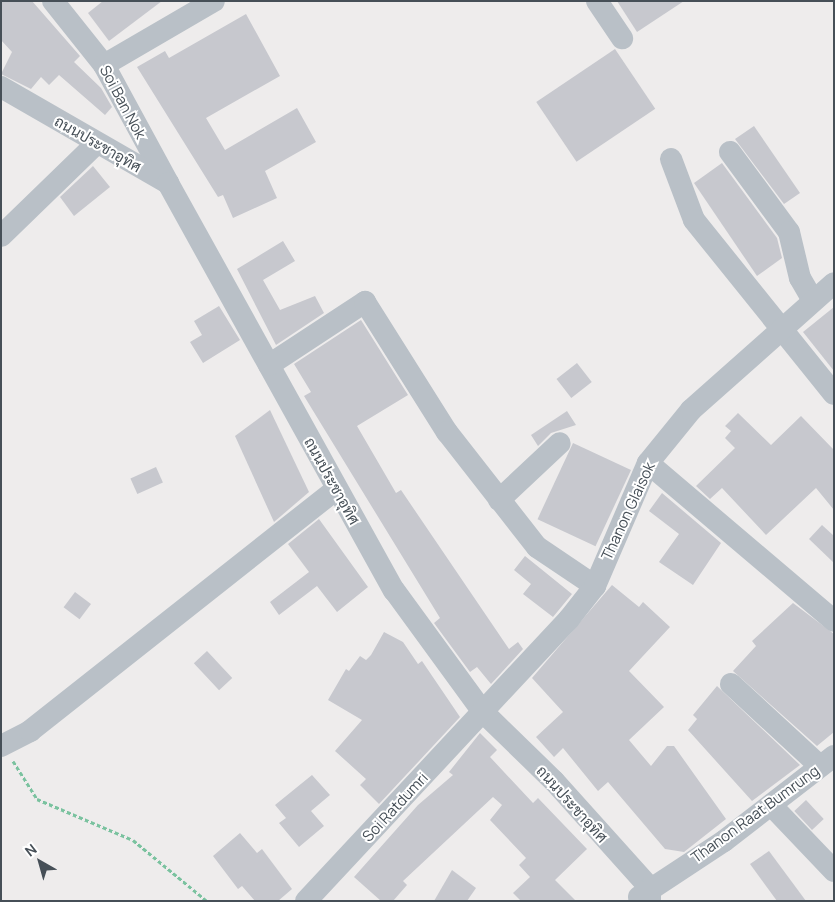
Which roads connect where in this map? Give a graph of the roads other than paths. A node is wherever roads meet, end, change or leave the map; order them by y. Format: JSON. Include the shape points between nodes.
{"nodes":[{"id":1,"x":53,"y":1,"type":"edge"},
{"id":2,"x":214,"y":1,"type":"edge"},
{"id":3,"x":598,"y":1,"type":"edge"},
{"id":4,"x":622,"y":38,"type":"dead end"},
{"id":5,"x":104,"y":65,"type":"junction"},
{"id":6,"x":1,"y":87,"type":"edge"},
{"id":7,"x":96,"y":144,"type":"junction"},
{"id":8,"x":730,"y":152,"type":"dead end"},
{"id":9,"x":671,"y":159,"type":"dead end"},
{"id":10,"x":168,"y":184,"type":"junction"},
{"id":11,"x":1,"y":236,"type":"edge"},
{"id":12,"x":834,"y":283,"type":"edge"},
{"id":13,"x":812,"y":299,"type":"junction"},
{"id":14,"x":782,"y":327,"type":"junction"},
{"id":15,"x":269,"y":366,"type":"junction"},
{"id":16,"x":834,"y":394,"type":"edge"},
{"id":17,"x":560,"y":443,"type":"dead end"},
{"id":18,"x":648,"y":463,"type":"junction"},
{"id":19,"x":336,"y":489,"type":"junction"},
{"id":20,"x":499,"y":500,"type":"junction"},
{"id":21,"x":595,"y":586,"type":"junction"},
{"id":22,"x":834,"y":621,"type":"edge"},
{"id":23,"x":732,"y":684,"type":"dead end"},
{"id":24,"x":483,"y":712,"type":"junction"},
{"id":25,"x":3,"y":747,"type":"edge"},
{"id":26,"x":827,"y":761,"type":"edge"},
{"id":27,"x":771,"y":805,"type":"junction"},
{"id":28,"x":834,"y":871,"type":"edge"},
{"id":29,"x":645,"y":896,"type":"edge"},
{"id":30,"x":306,"y":901,"type":"edge"}],
"edges":[{"from":1,"to":5,"type":"street","name":"Soi Ban Nok"},
{"from":2,"to":5,"type":"street"},
{"from":3,"to":4,"type":"street"},
{"from":5,"to":10,"type":"street","name":"Soi Ban Nok"},
{"from":6,"to":7,"type":"street","name":"ถนนประชาอุทิศ"},
{"from":7,"to":10,"type":"street","name":"ถนนประชาอุทิศ"},
{"from":7,"to":11,"type":"street"},
{"from":8,"to":13,"type":"street","via":[[789,232],[800,278]]},
{"from":9,"to":14,"type":"street","via":[[694,220]]},
{"from":10,"to":15,"type":"street","name":"ถนนประชาอุทิศ"},
{"from":12,"to":13,"type":"street","name":"Thanon Glaisok"},
{"from":13,"to":14,"type":"street","name":"Thanon Glaisok"},
{"from":14,"to":16,"type":"street"},
{"from":14,"to":18,"type":"street","name":"Thanon Glaisok","via":[[691,410]]},
{"from":15,"to":19,"type":"street","name":"ถนนประชาอุทิศ"},
{"from":15,"to":20,"type":"street","via":[[365,302],[447,432]]},
{"from":17,"to":20,"type":"street"},
{"from":18,"to":21,"type":"street","name":"Thanon Glaisok"},
{"from":18,"to":22,"type":"street"},
{"from":19,"to":24,"type":"street","name":"ถนนประชาอุทิศ","via":[[394,590]]},
{"from":19,"to":25,"type":"street"},
{"from":20,"to":21,"type":"street","via":[[537,547]]},
{"from":21,"to":24,"type":"street","name":"Thanon Glaisok"},
{"from":23,"to":26,"type":"street"},
{"from":24,"to":29,"type":"street","name":"ถนนประชาอุทิศ","via":[[554,781]]},
{"from":24,"to":30,"type":"street","name":"Soi Ratdumri"},
{"from":26,"to":27,"type":"street","name":"Thanon Raat Bumrung"},
{"from":27,"to":28,"type":"street"},
{"from":27,"to":29,"type":"street","name":"Thanon Raat Bumrung"}]}
